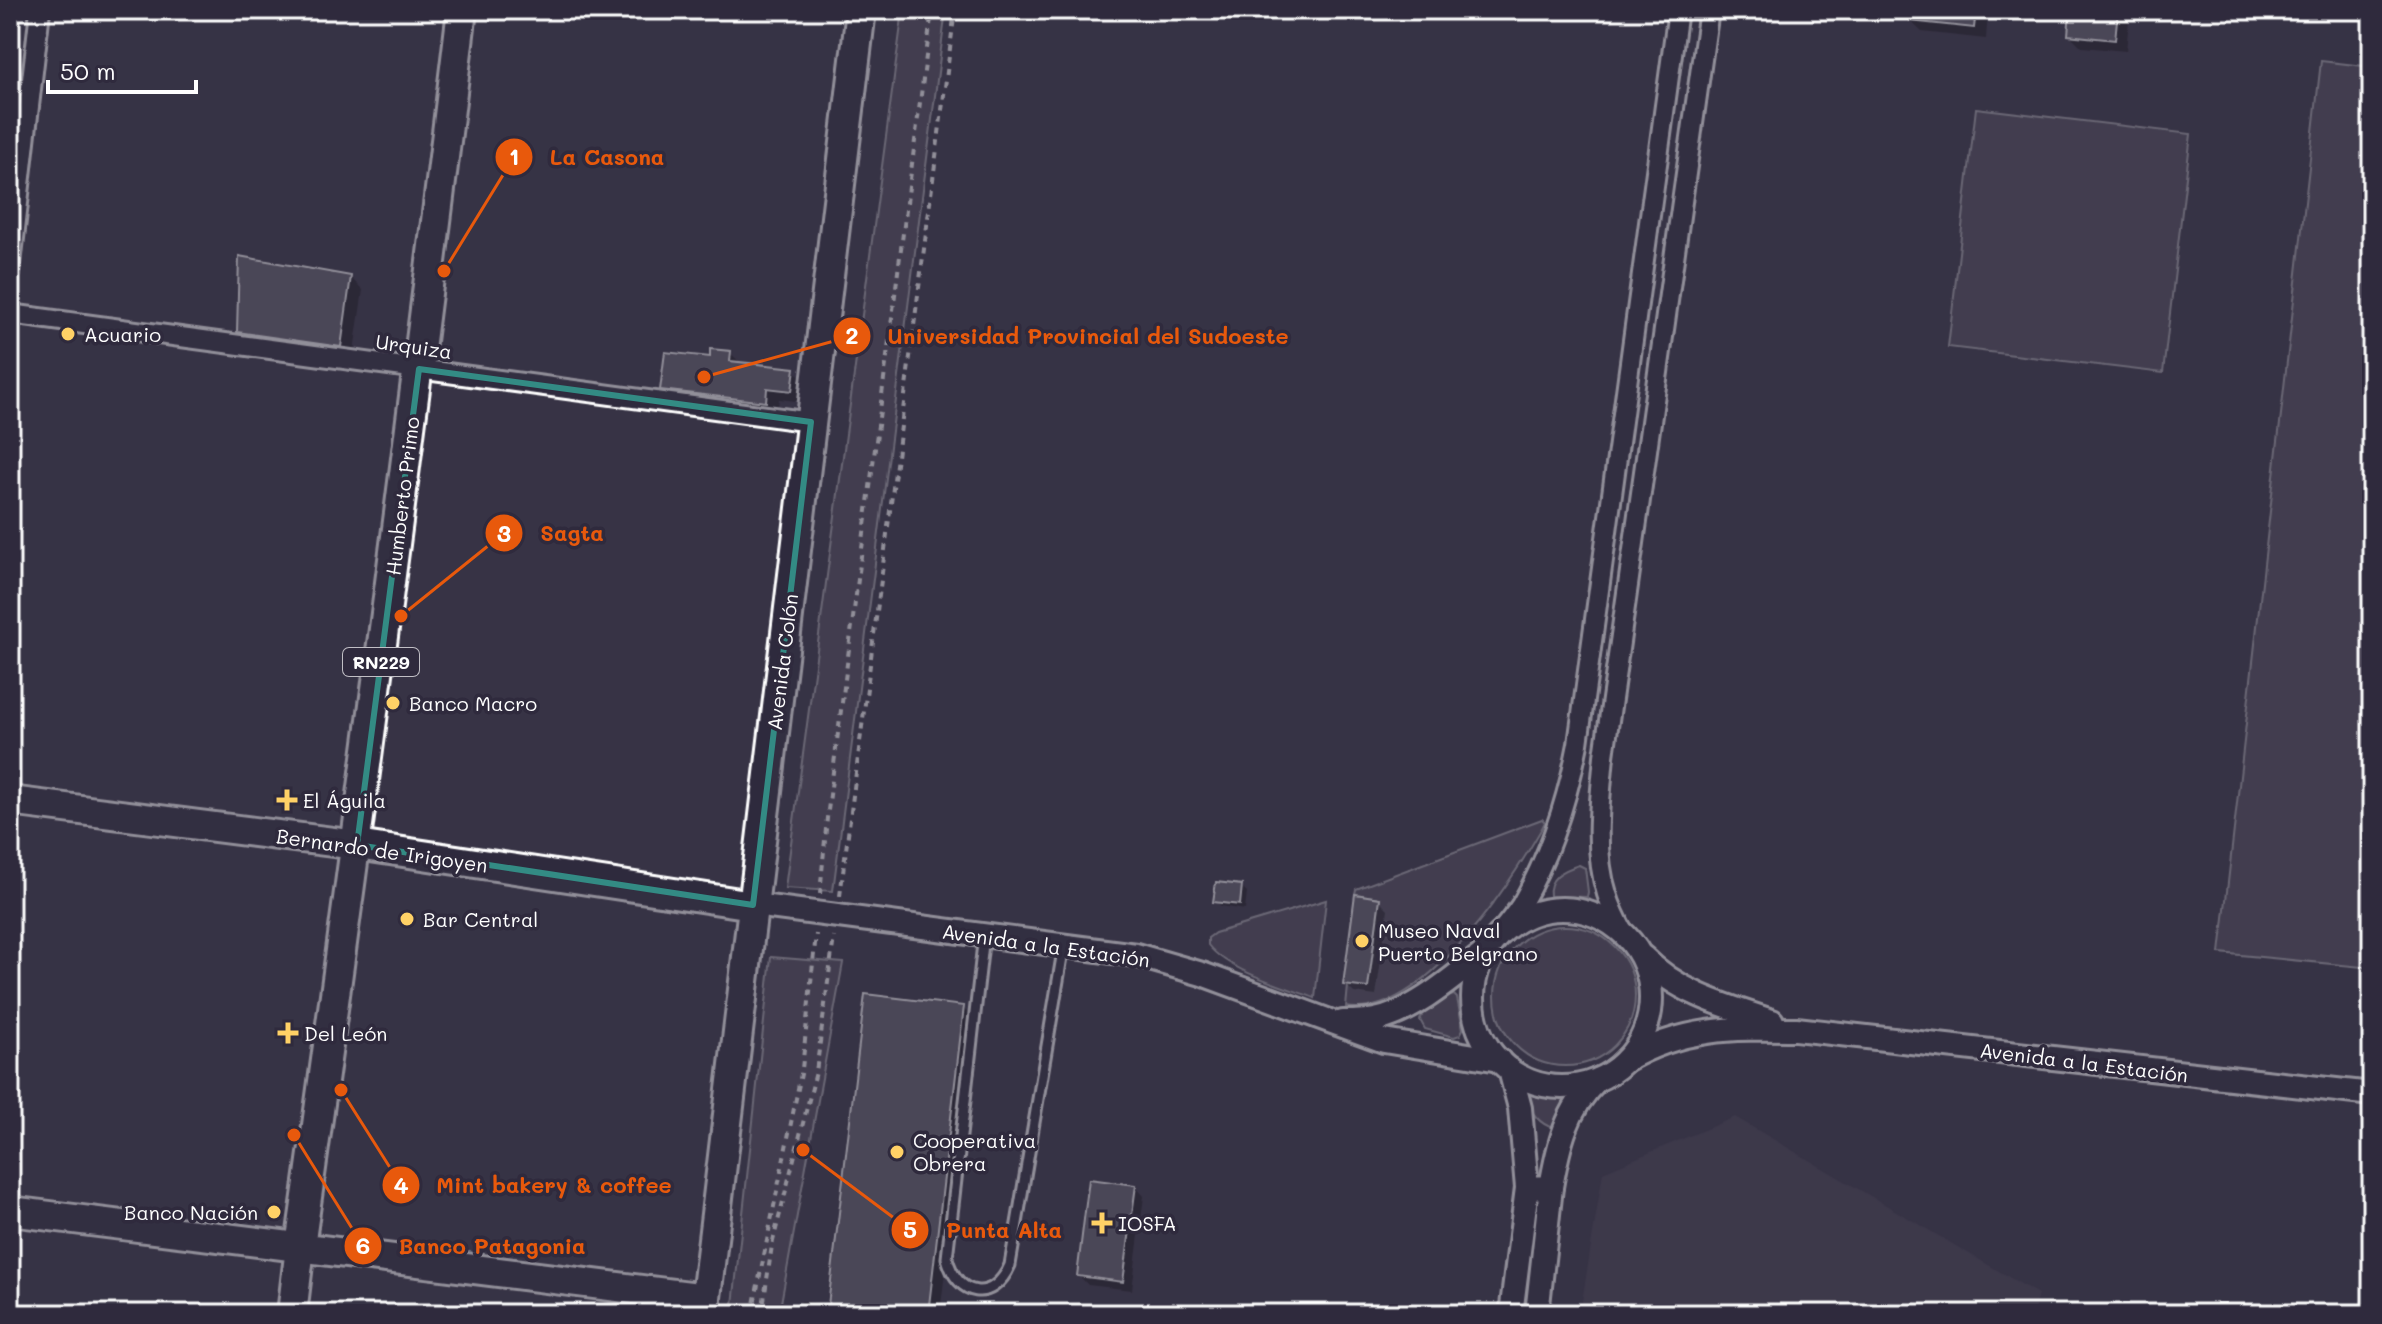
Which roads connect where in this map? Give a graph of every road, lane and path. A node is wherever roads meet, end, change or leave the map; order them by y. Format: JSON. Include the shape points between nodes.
{"nodes":[{"id":1,"x":40,"y":10,"type":"edge"},
{"id":2,"x":462,"y":10,"type":"edge"},
{"id":3,"x":854,"y":10,"type":"edge"},
{"id":4,"x":861,"y":10,"type":"edge"},
{"id":5,"x":932,"y":10,"type":"edge"},
{"id":6,"x":955,"y":10,"type":"edge"},
{"id":7,"x":1678,"y":10,"type":"edge"},
{"id":8,"x":1709,"y":10,"type":"edge"},
{"id":9,"x":10,"y":273,"type":"edge"},
{"id":10,"x":10,"y":314,"type":"edge"},
{"id":11,"x":419,"y":369,"type":"junction"},
{"id":12,"x":811,"y":422,"type":"junction"},
{"id":13,"x":10,"y":801,"type":"edge"},
{"id":14,"x":357,"y":845,"type":"junction"},
{"id":15,"x":753,"y":905,"type":"junction"},
{"id":16,"x":827,"y":915,"type":"junction"},
{"id":17,"x":984,"y":935,"type":"junction"},
{"id":18,"x":1625,"y":935,"type":"junction"},
{"id":19,"x":1064,"y":945,"type":"junction"},
{"id":20,"x":1490,"y":946,"type":"junction"},
{"id":21,"x":1640,"y":953,"type":"junction"},
{"id":22,"x":1330,"y":1023,"type":"junction"},
{"id":23,"x":1796,"y":1029,"type":"junction"},
{"id":24,"x":1626,"y":1060,"type":"junction"},
{"id":25,"x":1504,"y":1065,"type":"junction"},
{"id":26,"x":1597,"y":1080,"type":"junction"},
{"id":27,"x":2372,"y":1094,"type":"edge"},
{"id":28,"x":1551,"y":1187,"type":"junction"},
{"id":29,"x":1527,"y":1188,"type":"junction"},
{"id":30,"x":10,"y":1211,"type":"edge"},
{"id":31,"x":300,"y":1247,"type":"junction"},
{"id":32,"x":705,"y":1306,"type":"edge"},
{"id":33,"x":292,"y":1314,"type":"edge"},
{"id":34,"x":752,"y":1314,"type":"edge"},
{"id":35,"x":762,"y":1314,"type":"edge"},
{"id":36,"x":1511,"y":1314,"type":"edge"},
{"id":37,"x":1537,"y":1314,"type":"edge"}],
"edges":[{"from":1,"to":9,"type":"street"},
{"from":2,"to":11,"type":"main road","name":"Humberto Primo","number":"RN229"},
{"from":3,"to":4,"type":"street"},
{"from":4,"to":12,"type":"main road","name":"Avenida Colón"},
{"from":5,"to":16,"type":"path","via":[[827,818]]},
{"from":6,"to":16,"type":"path"},
{"from":7,"to":20,"type":"street","via":[[1569,791],[1520,906]]},
{"from":8,"to":18,"type":"street","via":[[1599,810],[1606,893]]},
{"from":10,"to":11,"type":"street","name":"Urquiza"},
{"from":11,"to":12,"type":"street","name":"Urquiza"},
{"from":11,"to":14,"type":"main road","name":"Humberto Primo","number":"RN229"},
{"from":12,"to":15,"type":"main road","name":"Avenida Colón"},
{"from":13,"to":14,"type":"main road","name":"Bernardo de Irigoyen"},
{"from":14,"to":15,"type":"main road","name":"Bernardo de Irigoyen"},
{"from":14,"to":31,"type":"main road","name":"Humberto Primo","number":"RN229"},
{"from":15,"to":16,"type":"street","name":"Avenida a la Estación"},
{"from":15,"to":32,"type":"main road","name":"Avenida Colón"},
{"from":16,"to":17,"type":"street","name":"Avenida a la Estación"},
{"from":16,"to":34,"type":"path"},
{"from":16,"to":35,"type":"path","via":[[816,1072],[772,1245]]},
{"from":17,"to":19,"type":"street","name":"Avenida a la Estación"},
{"from":17,"to":19,"type":"lane","via":[[947,1258],[957,1282],[974,1291],[996,1287],[1010,1265]]},
{"from":18,"to":20,"type":"street","via":[[1597,916],[1553,909],[1520,919]]},
{"from":18,"to":21,"type":"street"},
{"from":19,"to":22,"type":"street","name":"Avenida a la Estación","via":[[1136,955],[1202,974]]},
{"from":20,"to":22,"type":"street","via":[[1437,989],[1394,1014]]},
{"from":20,"to":25,"type":"street","via":[[1475,979],[1474,1008],[1482,1035]]},
{"from":21,"to":23,"type":"street","via":[[1658,972],[1699,996]]},
{"from":21,"to":24,"type":"street","via":[[1650,980],[1651,1009],[1643,1037]]},
{"from":22,"to":25,"type":"street","name":"Avenida a la Estación","via":[[1384,1041]]},
{"from":23,"to":24,"type":"street","via":[[1694,1033],[1651,1045]]},
{"from":23,"to":27,"type":"street","name":"Avenida a la Estación"},
{"from":24,"to":26,"type":"street"},
{"from":25,"to":26,"type":"street","via":[[1552,1086]]},
{"from":25,"to":29,"type":"street","via":[[1520,1108]]},
{"from":26,"to":28,"type":"street","via":[[1569,1119]]},
{"from":28,"to":29,"type":"street"},
{"from":28,"to":37,"type":"street"},
{"from":29,"to":36,"type":"street"},
{"from":30,"to":31,"type":"main road"},
{"from":31,"to":32,"type":"main road"},
{"from":31,"to":33,"type":"main road","name":"Humberto Primo","number":"RN229"}]}
